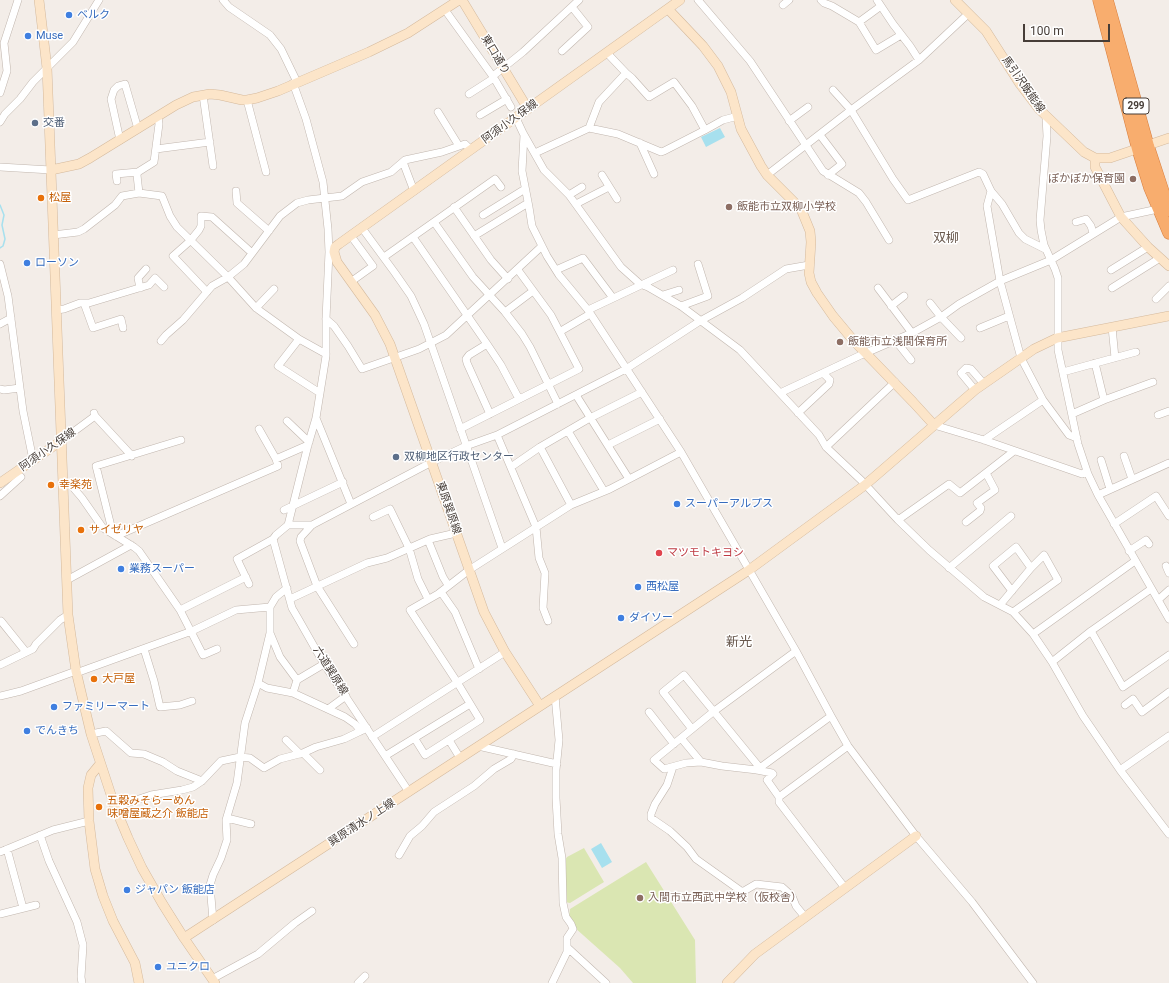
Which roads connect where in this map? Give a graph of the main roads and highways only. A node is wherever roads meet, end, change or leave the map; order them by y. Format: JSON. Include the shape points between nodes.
{"nodes":[{"id":1,"x":1099,"y":0,"type":"edge"},
{"id":2,"x":1107,"y":0,"type":"edge"},
{"id":3,"x":1143,"y":148,"type":"junction"},
{"id":4,"x":1166,"y":209,"type":"edge"},
{"id":5,"x":1169,"y":233,"type":"edge"}],
"edges":[{"from":1,"to":3,"type":"highway","number":"299"},
{"from":2,"to":3,"type":"highway","number":"299"},
{"from":3,"to":4,"type":"highway","number":"299"},
{"from":4,"to":5,"type":"highway","number":"299"}]}
